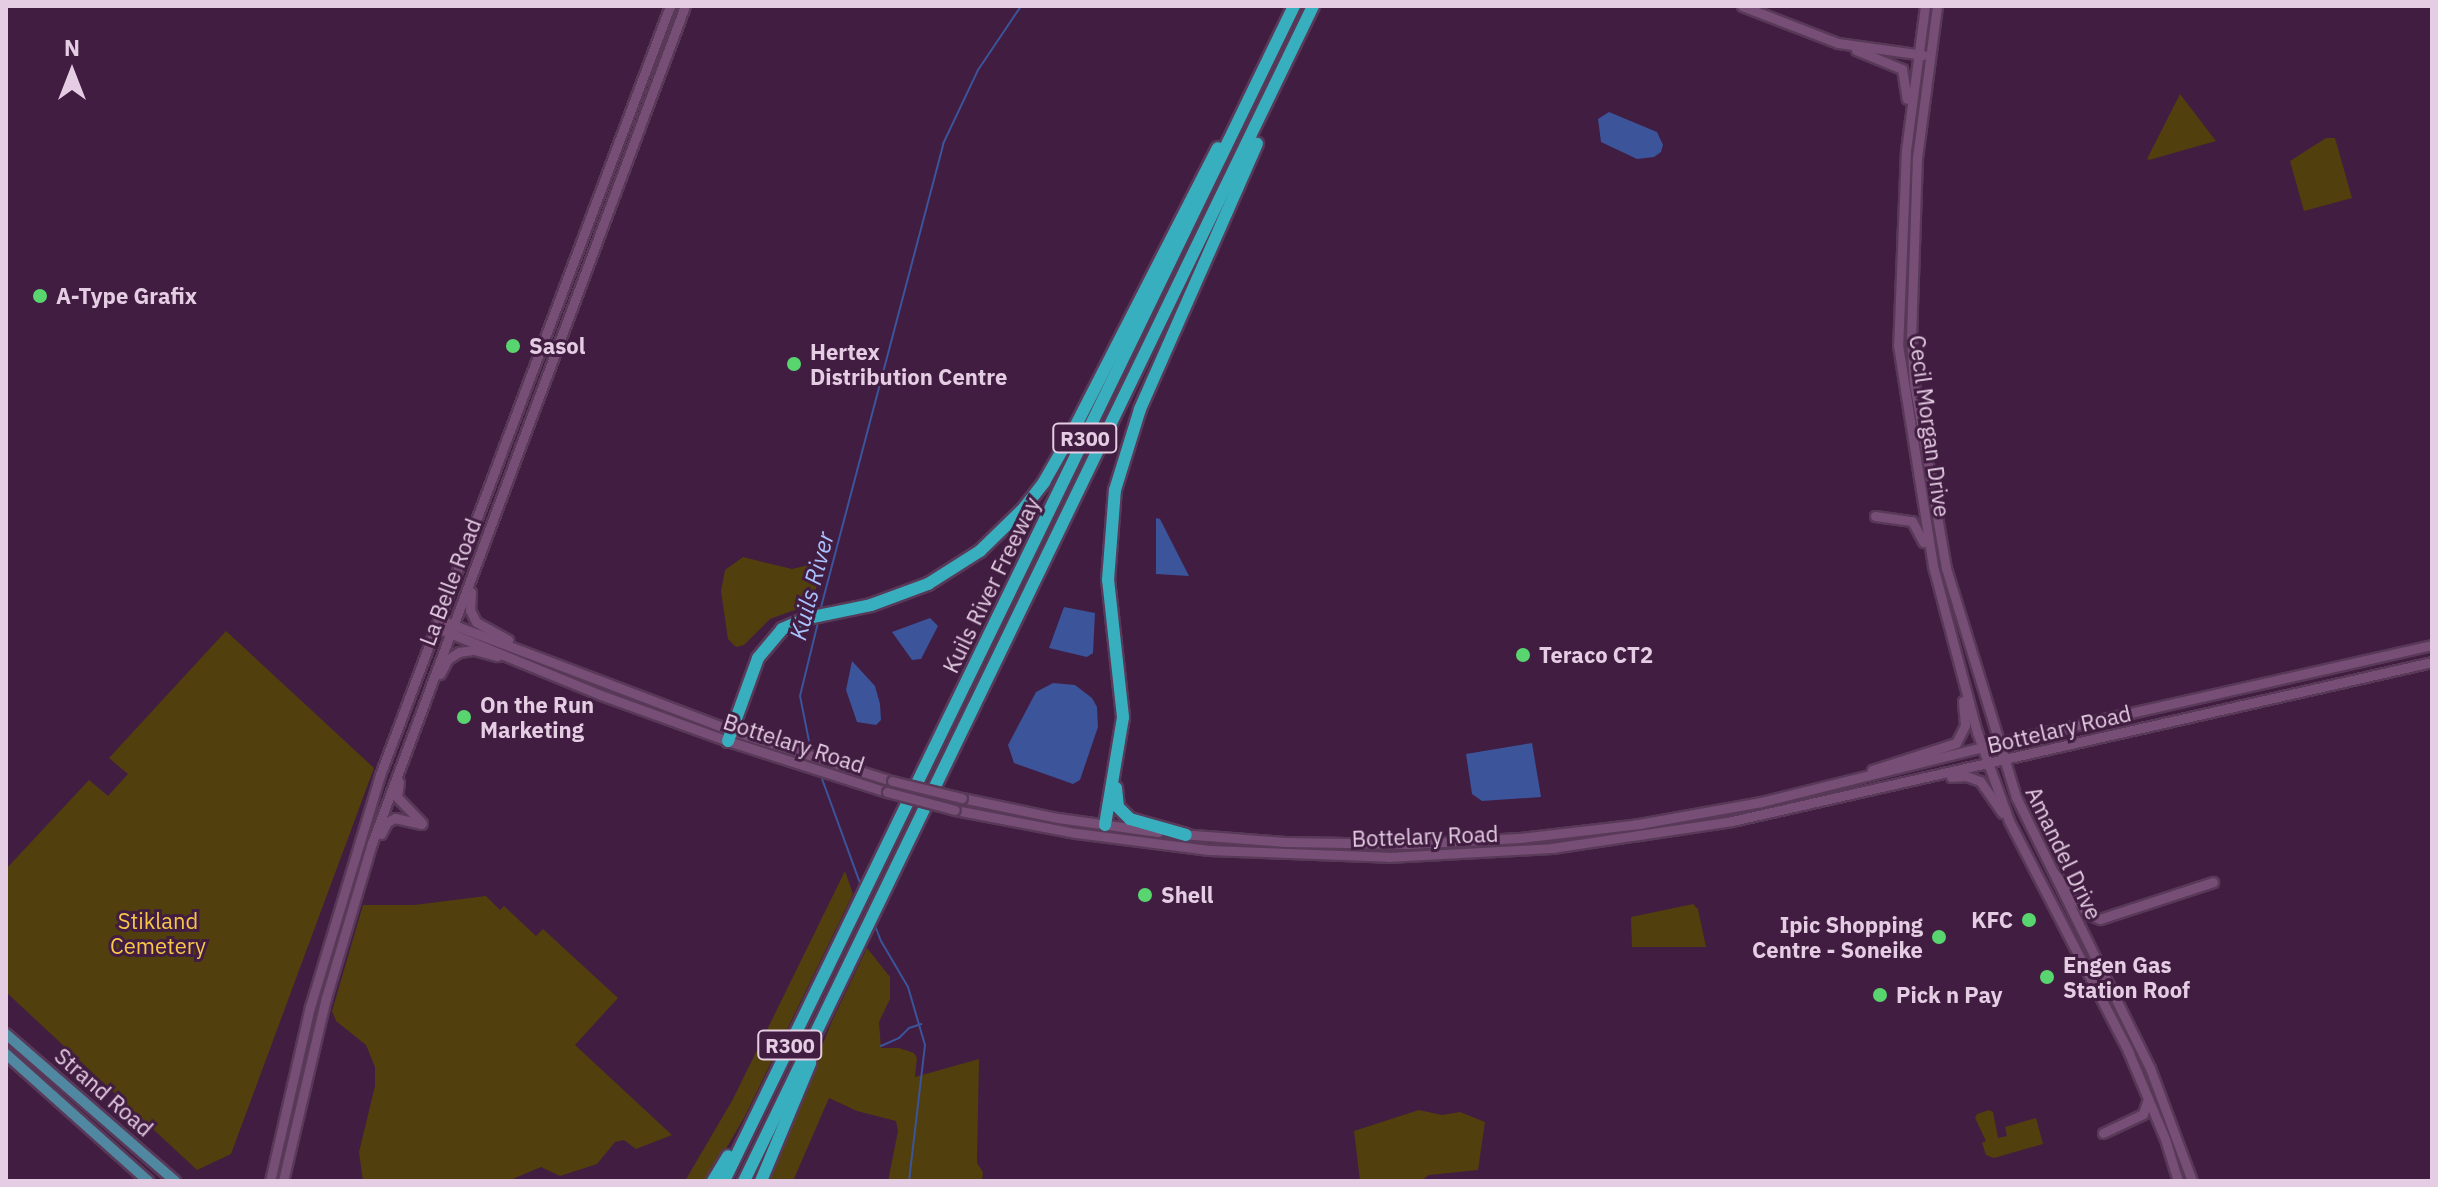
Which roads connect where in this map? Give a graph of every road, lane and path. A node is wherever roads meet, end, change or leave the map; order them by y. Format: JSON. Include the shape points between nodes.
{"nodes":[{"id":1,"x":670,"y":6,"type":"edge"},
{"id":2,"x":685,"y":6,"type":"edge"},
{"id":3,"x":1294,"y":6,"type":"edge"},
{"id":4,"x":1313,"y":6,"type":"edge"},
{"id":5,"x":1742,"y":6,"type":"edge"},
{"id":6,"x":1925,"y":6,"type":"edge"},
{"id":7,"x":1937,"y":6,"type":"edge"},
{"id":8,"x":1838,"y":43,"type":"junction"},
{"id":9,"x":1918,"y":54,"type":"junction"},
{"id":10,"x":1930,"y":56,"type":"junction"},
{"id":11,"x":1262,"y":75,"type":"junction"},
{"id":12,"x":1277,"y":84,"type":"junction"},
{"id":13,"x":1911,"y":108,"type":"junction"},
{"id":14,"x":497,"y":510,"type":"junction"},
{"id":15,"x":1875,"y":516,"type":"dead end"},
{"id":16,"x":1936,"y":579,"type":"junction"},
{"id":17,"x":1944,"y":612,"type":"junction"},
{"id":18,"x":437,"y":623,"type":"junction"},
{"id":19,"x":452,"y":629,"type":"junction"},
{"id":20,"x":2432,"y":645,"type":"edge"},
{"id":21,"x":530,"y":659,"type":"junction"},
{"id":22,"x":2432,"y":662,"type":"edge"},
{"id":23,"x":429,"y":690,"type":"junction"},
{"id":24,"x":729,"y":736,"type":"junction"},
{"id":25,"x":1998,"y":744,"type":"junction"},
{"id":26,"x":1983,"y":749,"type":"junction"},
{"id":27,"x":2002,"y":760,"type":"junction"},
{"id":28,"x":1988,"y":763,"type":"junction"},
{"id":29,"x":400,"y":767,"type":"junction"},
{"id":30,"x":1115,"y":773,"type":"junction"},
{"id":31,"x":1896,"y":784,"type":"junction"},
{"id":32,"x":1831,"y":785,"type":"junction"},
{"id":33,"x":2009,"y":821,"type":"junction"},
{"id":34,"x":1105,"y":825,"type":"junction"},
{"id":35,"x":1186,"y":835,"type":"junction"},
{"id":36,"x":372,"y":843,"type":"junction"},
{"id":37,"x":2051,"y":871,"type":"junction"},
{"id":38,"x":2213,"y":882,"type":"dead end"},
{"id":39,"x":825,"y":1018,"type":"junction"},
{"id":40,"x":6,"y":1034,"type":"edge"},
{"id":41,"x":6,"y":1054,"type":"edge"},
{"id":42,"x":2148,"y":1096,"type":"junction"},
{"id":43,"x":756,"y":1116,"type":"junction"},
{"id":44,"x":2103,"y":1133,"type":"dead end"},
{"id":45,"x":148,"y":1181,"type":"edge"},
{"id":46,"x":175,"y":1181,"type":"edge"},
{"id":47,"x":270,"y":1181,"type":"edge"},
{"id":48,"x":283,"y":1181,"type":"edge"},
{"id":49,"x":713,"y":1181,"type":"edge"},
{"id":50,"x":724,"y":1181,"type":"edge"},
{"id":51,"x":744,"y":1181,"type":"edge"},
{"id":52,"x":761,"y":1181,"type":"edge"},
{"id":53,"x":2178,"y":1181,"type":"edge"},
{"id":54,"x":2192,"y":1181,"type":"edge"}],
"edges":[{"from":1,"to":18,"type":"main road","name":"La Belle Road"},
{"from":2,"to":14,"type":"main road","name":"La Belle Road"},
{"from":3,"to":11,"type":"highway","name":"Kuils River Freeway","number":"R300"},
{"from":4,"to":12,"type":"highway","name":"Kuils River Freeway","number":"R300"},
{"from":5,"to":8,"type":"main road"},
{"from":6,"to":9,"type":"main road","name":"Cecil Morgan Drive"},
{"from":7,"to":10,"type":"main road","name":"Cecil Morgan Drive"},
{"from":8,"to":9,"type":"main road"},
{"from":8,"to":13,"type":"main road","via":[[1899,67]]},
{"from":9,"to":10,"type":"main road"},
{"from":9,"to":13,"type":"main road","name":"Cecil Morgan Drive"},
{"from":10,"to":25,"type":"main road","name":"Cecil Morgan Drive","via":[[1917,157],[1914,383],[1946,568]]},
{"from":11,"to":24,"type":"highway","via":[[1237,111],[1044,482],[1002,533],[959,567],[909,593],[789,624],[774,636],[758,658]]},
{"from":11,"to":43,"type":"highway","name":"Kuils River Freeway","number":"R300"},
{"from":12,"to":30,"type":"highway","via":[[1119,471],[1108,558],[1123,717]]},
{"from":12,"to":39,"type":"highway","name":"Kuils River Freeway","number":"R300"},
{"from":13,"to":16,"type":"main road","name":"Cecil Morgan Drive","via":[[1899,358]]},
{"from":14,"to":19,"type":"main road","name":"La Belle Road"},
{"from":14,"to":21,"type":"main road","via":[[469,597],[470,610],[480,626]]},
{"from":15,"to":16,"type":"main road","via":[[1901,517],[1916,525]]},
{"from":16,"to":17,"type":"main road","name":"Cecil Morgan Drive"},
{"from":17,"to":26,"type":"main road","name":"Cecil Morgan Drive"},
{"from":17,"to":32,"type":"main road","via":[[1966,713],[1959,740],[1946,749]]},
{"from":18,"to":19,"type":"main road","name":"Bottelary Road"},
{"from":18,"to":47,"type":"main road","name":"La Belle Road","via":[[375,788],[336,916]]},
{"from":19,"to":21,"type":"main road","name":"Bottelary Road"},
{"from":19,"to":23,"type":"main road","name":"La Belle Road"},
{"from":20,"to":25,"type":"main road","name":"Bottelary Road"},
{"from":21,"to":23,"type":"main road","via":[[459,652],[448,659]]},
{"from":21,"to":24,"type":"main road","name":"Bottelary Road"},
{"from":22,"to":27,"type":"main road","name":"Bottelary Road"},
{"from":23,"to":29,"type":"main road","name":"La Belle Road"},
{"from":24,"to":31,"type":"main road","name":"Bottelary Road","bridge":true,"via":[[782,761],[955,810],[1176,847],[1294,855],[1419,856],[1634,838]]},
{"from":24,"to":34,"type":"main road","name":"Bottelary Road","bridge":true,"via":[[962,798]]},
{"from":25,"to":26,"type":"main road","name":"Bottelary Road"},
{"from":25,"to":27,"type":"main road","name":"Cecil Morgan Drive"},
{"from":26,"to":28,"type":"main road","name":"Amandel Drive"},
{"from":26,"to":32,"type":"main road","name":"Bottelary Road"},
{"from":27,"to":28,"type":"main road","name":"Bottelary Road"},
{"from":27,"to":37,"type":"main road","name":"Amandel Drive"},
{"from":28,"to":31,"type":"main road","name":"Bottelary Road"},
{"from":28,"to":33,"type":"main road","name":"Amandel Drive"},
{"from":29,"to":36,"type":"main road","name":"La Belle Road"},
{"from":29,"to":36,"type":"main road","via":[[397,797],[423,824],[395,818]]},
{"from":30,"to":34,"type":"highway"},
{"from":30,"to":35,"type":"highway","via":[[1117,802],[1124,815]]},
{"from":31,"to":33,"type":"main road","via":[[1973,777]]},
{"from":32,"to":35,"type":"main road","name":"Bottelary Road","via":[[1666,820],[1500,839],[1338,844]]},
{"from":33,"to":42,"type":"main road","name":"Amandel Drive"},
{"from":34,"to":35,"type":"main road","name":"Bottelary Road"},
{"from":36,"to":48,"type":"main road","name":"La Belle Road","via":[[326,998]]},
{"from":37,"to":38,"type":"main road","via":[[2088,914],[2100,919]]},
{"from":37,"to":54,"type":"main road","name":"Amandel Drive","via":[[2150,1068]]},
{"from":39,"to":51,"type":"highway","name":"Kuils River Freeway","number":"R300"},
{"from":39,"to":52,"type":"highway"},
{"from":40,"to":46,"type":"main road","name":"Strand Road"},
{"from":41,"to":45,"type":"main road","name":"Strand Road"},
{"from":42,"to":44,"type":"main road","via":[[2143,1114]]},
{"from":42,"to":53,"type":"main road","name":"Amandel Drive"},
{"from":43,"to":49,"type":"highway"},
{"from":43,"to":50,"type":"highway","name":"Kuils River Freeway","number":"R300"}]}
